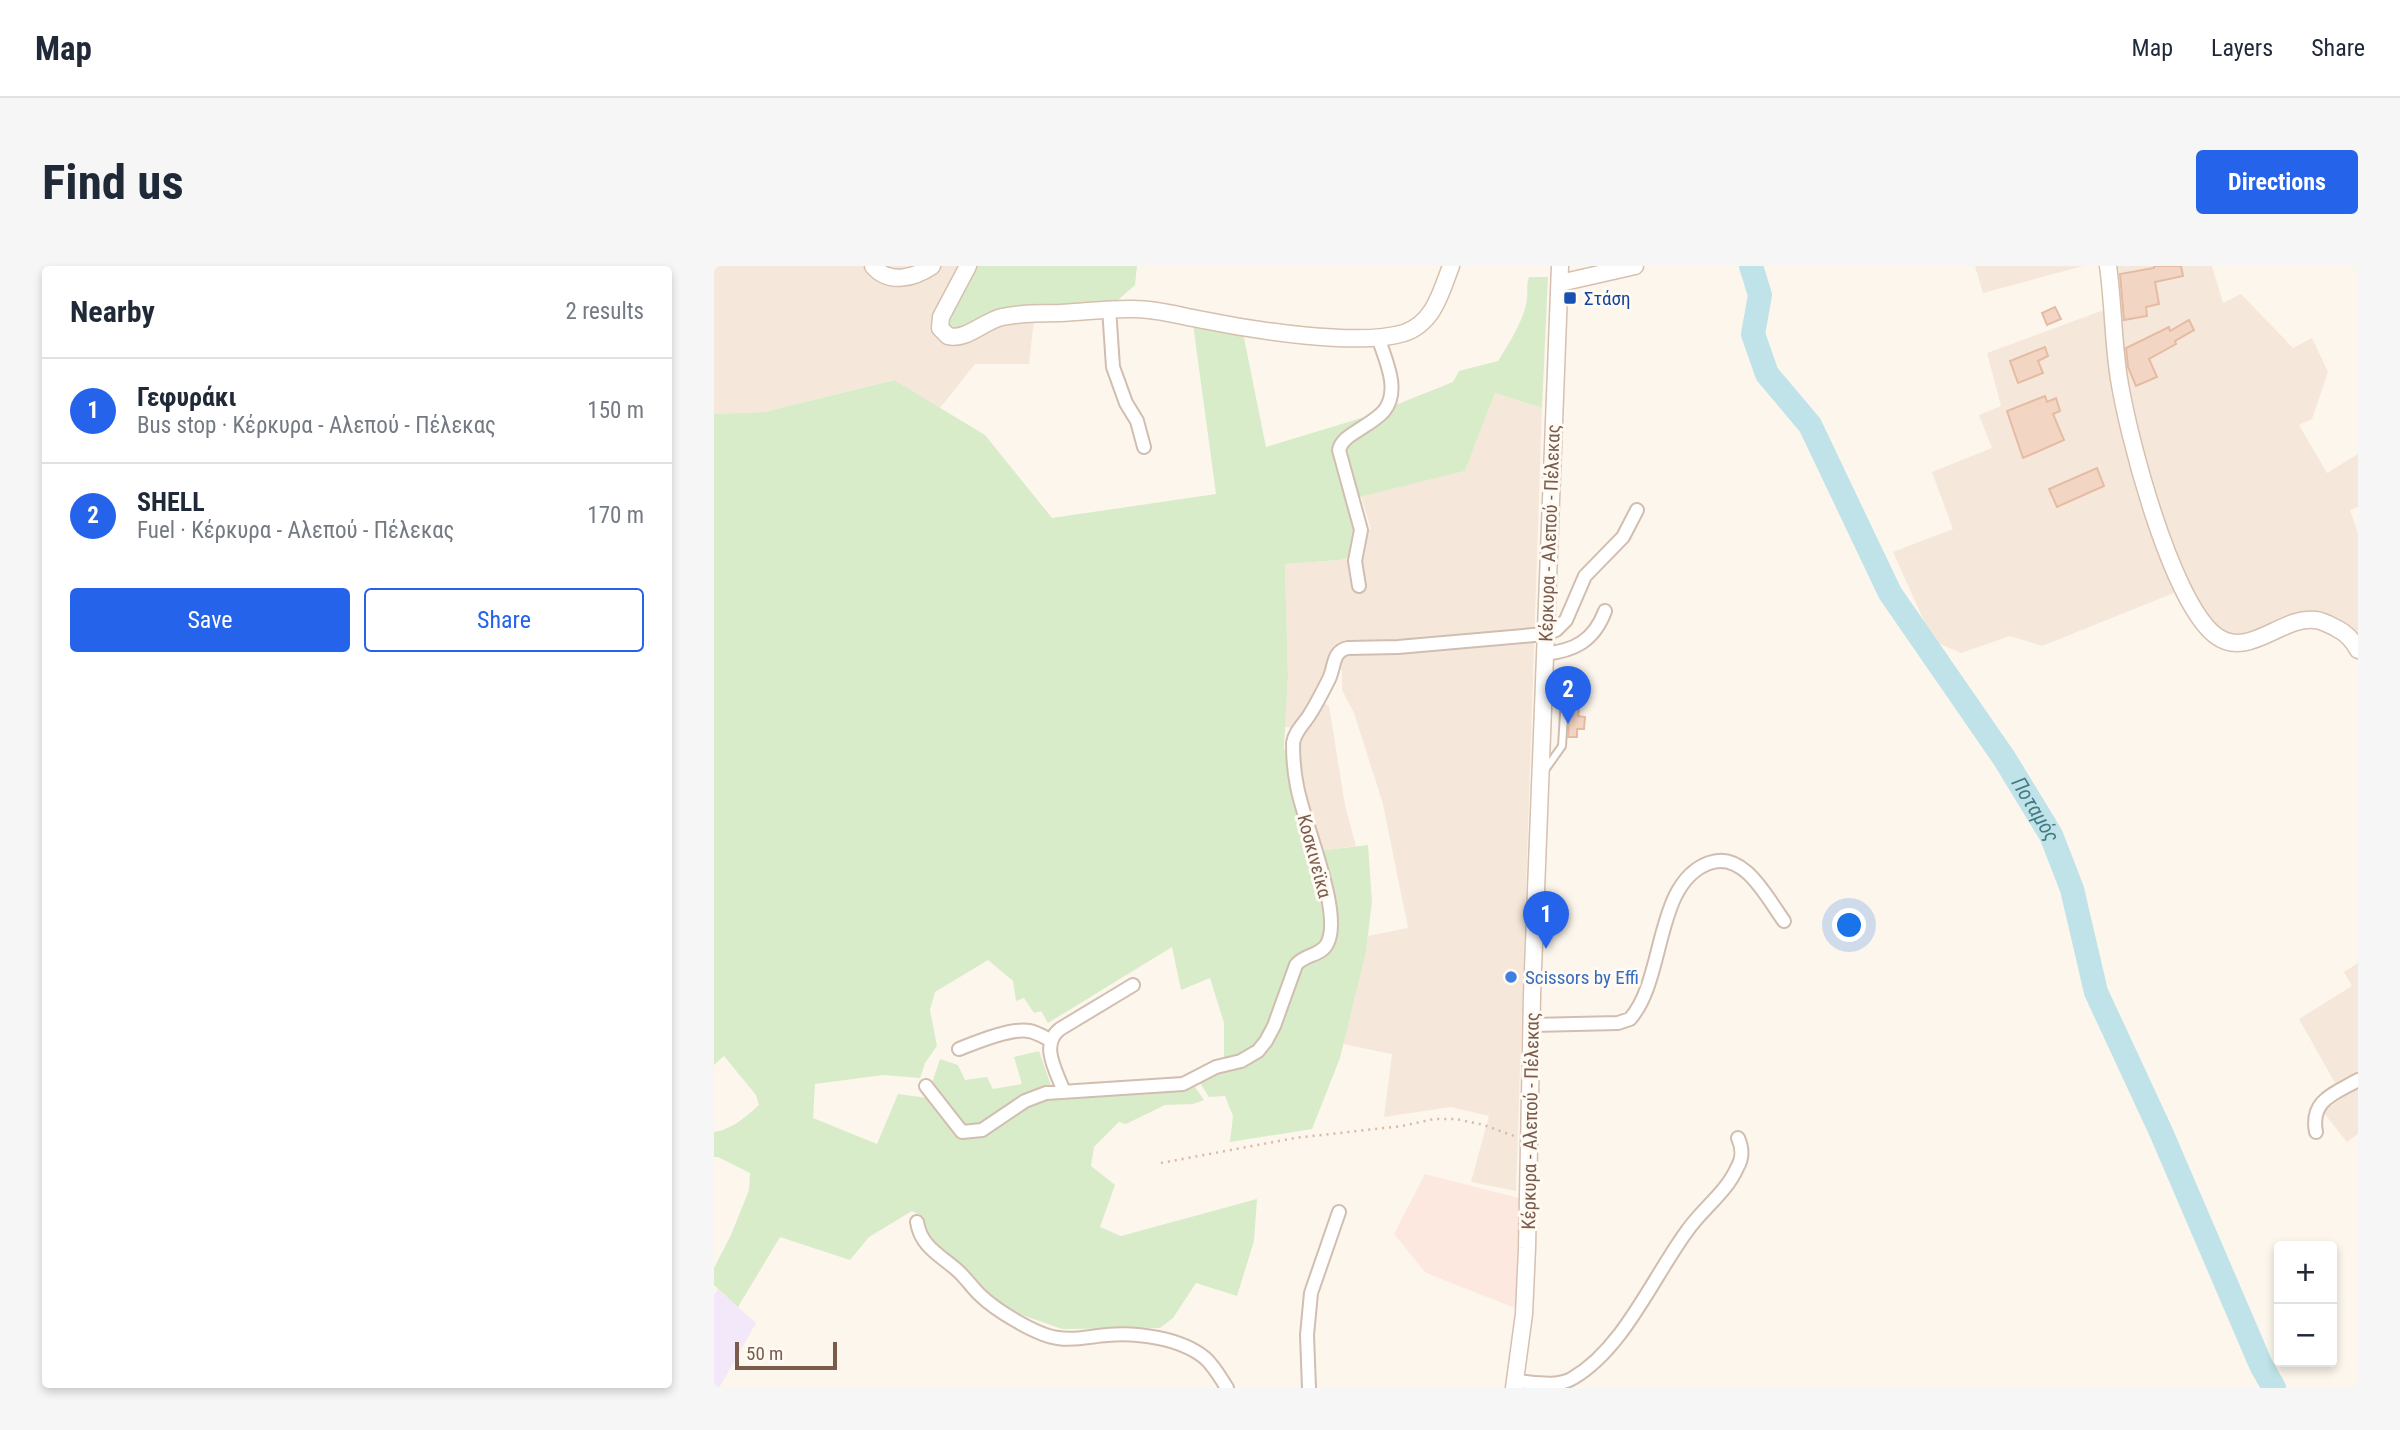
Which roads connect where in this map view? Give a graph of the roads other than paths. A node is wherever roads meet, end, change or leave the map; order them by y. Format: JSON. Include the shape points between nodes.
{"nodes":[{"id":1,"x":873,"y":266,"type":"edge"},
{"id":2,"x":932,"y":266,"type":"edge"},
{"id":3,"x":968,"y":266,"type":"edge"},
{"id":4,"x":1451,"y":266,"type":"edge"},
{"id":5,"x":1560,"y":266,"type":"edge"},
{"id":6,"x":1635,"y":266,"type":"edge"},
{"id":7,"x":2108,"y":266,"type":"edge"},
{"id":8,"x":1560,"y":283,"type":"junction"},
{"id":9,"x":1109,"y":308,"type":"junction"},
{"id":10,"x":1378,"y":337,"type":"junction"},
{"id":11,"x":1144,"y":447,"type":"dead end"},
{"id":12,"x":1637,"y":510,"type":"dead end"},
{"id":13,"x":1359,"y":586,"type":"dead end"},
{"id":14,"x":1605,"y":611,"type":"dead end"},
{"id":15,"x":1545,"y":634,"type":"junction"},
{"id":16,"x":2358,"y":650,"type":"edge"},
{"id":17,"x":1544,"y":654,"type":"junction"},
{"id":18,"x":1784,"y":921,"type":"dead end"},
{"id":19,"x":1133,"y":985,"type":"dead end"},
{"id":20,"x":1532,"y":1025,"type":"junction"},
{"id":21,"x":1050,"y":1040,"type":"junction"},
{"id":22,"x":959,"y":1049,"type":"dead end"},
{"id":23,"x":2358,"y":1080,"type":"edge"},
{"id":24,"x":926,"y":1086,"type":"dead end"},
{"id":25,"x":1064,"y":1092,"type":"junction"},
{"id":26,"x":2316,"y":1132,"type":"dead end"},
{"id":27,"x":1738,"y":1138,"type":"dead end"},
{"id":28,"x":1339,"y":1212,"type":"dead end"},
{"id":29,"x":917,"y":1223,"type":"dead end"},
{"id":30,"x":1515,"y":1385,"type":"edge"},
{"id":31,"x":1227,"y":1388,"type":"edge"},
{"id":32,"x":1309,"y":1388,"type":"edge"}],
"edges":[{"from":1,"to":2,"type":"street","via":[[885,276],[902,278]]},
{"from":3,"to":9,"type":"street","via":[[941,317],[940,328],[948,336],[958,337],[999,317]]},
{"from":4,"to":10,"type":"street","via":[[1423,324],[1401,334]]},
{"from":5,"to":8,"type":"street","name":"Κέρκυρα - Αλεπού - Πέλεκας"},
{"from":6,"to":8,"type":"street"},
{"from":7,"to":16,"type":"street","via":[[2128,424],[2165,543],[2197,611],[2216,635],[2237,643],[2315,620],[2345,633]]},
{"from":8,"to":15,"type":"street","name":"Κέρκυρα - Αλεπού - Πέλεκας"},
{"from":9,"to":10,"type":"street","via":[[1149,309],[1219,324],[1303,334]]},
{"from":9,"to":11,"type":"street","via":[[1113,367]]},
{"from":10,"to":13,"type":"street","via":[[1389,369],[1389,403],[1346,438],[1339,450],[1361,530],[1355,561]]},
{"from":12,"to":15,"type":"street","via":[[1623,537],[1585,576],[1566,620]]},
{"from":14,"to":17,"type":"street","via":[[1599,626],[1580,646]]},
{"from":15,"to":17,"type":"street","name":"Κέρκυρα - Αλεπού - Πέλεκας"},
{"from":15,"to":25,"type":"street","name":"Κοσκινεϊκα","via":[[1340,649],[1333,672],[1293,743],[1297,788],[1327,894],[1328,944],[1296,965],[1275,1026],[1258,1051],[1241,1061],[1216,1067],[1183,1084]]},
{"from":17,"to":20,"type":"street","name":"Κέρκυρα - Αλεπού - Πέλεκας"},
{"from":18,"to":20,"type":"street","via":[[1737,864],[1715,860],[1685,881],[1670,908],[1654,974],[1630,1018],[1618,1023]]},
{"from":19,"to":21,"type":"street","via":[[1060,1029]]},
{"from":20,"to":30,"type":"street","name":"Κέρκυρα - Αλεπού - Πέλεκας","via":[[1524,1314]]},
{"from":21,"to":22,"type":"street","via":[[1020,1031]]},
{"from":21,"to":25,"type":"street"},
{"from":23,"to":26,"type":"street","via":[[2320,1104],[2314,1120]]},
{"from":24,"to":25,"type":"street","name":"Κοσκινεϊκα","via":[[962,1132],[982,1130],[1025,1101]]},
{"from":27,"to":30,"type":"street","via":[[1742,1156],[1727,1186],[1686,1231],[1612,1343],[1570,1380]]},
{"from":28,"to":32,"type":"street","via":[[1311,1293]]},
{"from":29,"to":31,"type":"street","via":[[925,1243],[988,1302],[1021,1323],[1059,1338],[1108,1334],[1185,1346],[1209,1363]]}]}
